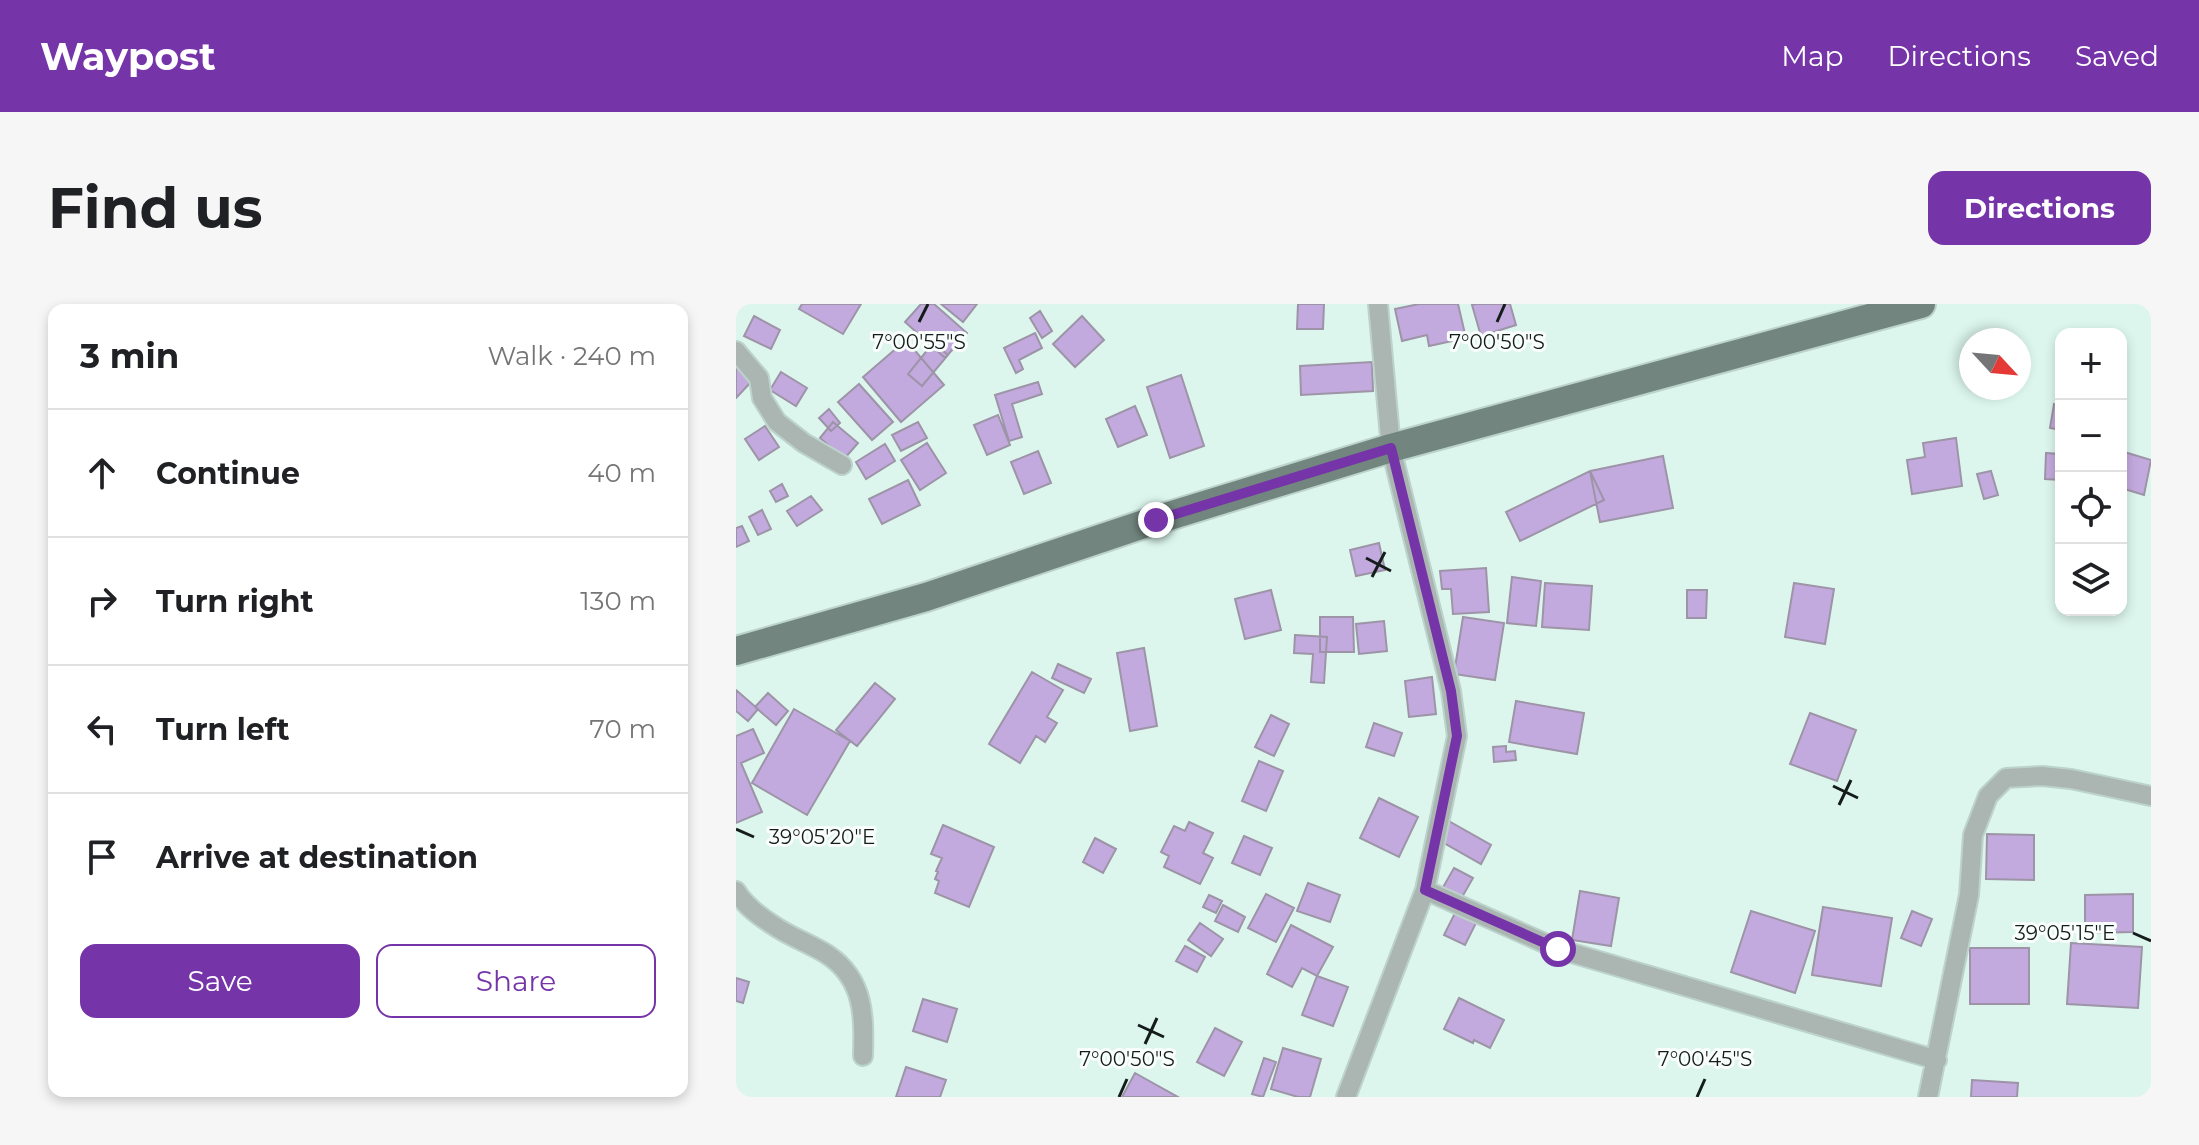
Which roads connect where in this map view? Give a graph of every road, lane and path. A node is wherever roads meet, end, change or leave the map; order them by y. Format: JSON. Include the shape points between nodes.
{"nodes":[{"id":1,"x":1378,"y":304,"type":"edge"},
{"id":2,"x":1921,"y":304,"type":"edge"},
{"id":3,"x":736,"y":351,"type":"edge"},
{"id":4,"x":1391,"y":448,"type":"junction"},
{"id":5,"x":842,"y":465,"type":"dead end"},
{"id":6,"x":736,"y":651,"type":"edge"},
{"id":7,"x":2151,"y":796,"type":"edge"},
{"id":8,"x":1425,"y":890,"type":"junction"},
{"id":9,"x":736,"y":891,"type":"edge"},
{"id":10,"x":863,"y":1056,"type":"dead end"},
{"id":11,"x":1937,"y":1060,"type":"junction"},
{"id":12,"x":1346,"y":1097,"type":"edge"},
{"id":13,"x":1928,"y":1097,"type":"edge"}],
"edges":[{"from":1,"to":4,"type":"street"},
{"from":2,"to":4,"type":"main road"},
{"from":3,"to":5,"type":"street","via":[[759,378],[762,398],[777,422]]},
{"from":4,"to":6,"type":"main road","via":[[926,597]]},
{"from":4,"to":8,"type":"street","via":[[1451,691],[1457,736]]},
{"from":7,"to":11,"type":"street","via":[[2042,776],[2006,778],[1988,796],[1973,835],[1969,895]]},
{"from":8,"to":11,"type":"street","via":[[1558,949]]},
{"from":8,"to":12,"type":"street"},
{"from":9,"to":10,"type":"street","via":[[760,917],[848,972],[864,1017]]},
{"from":11,"to":13,"type":"street"}]}
